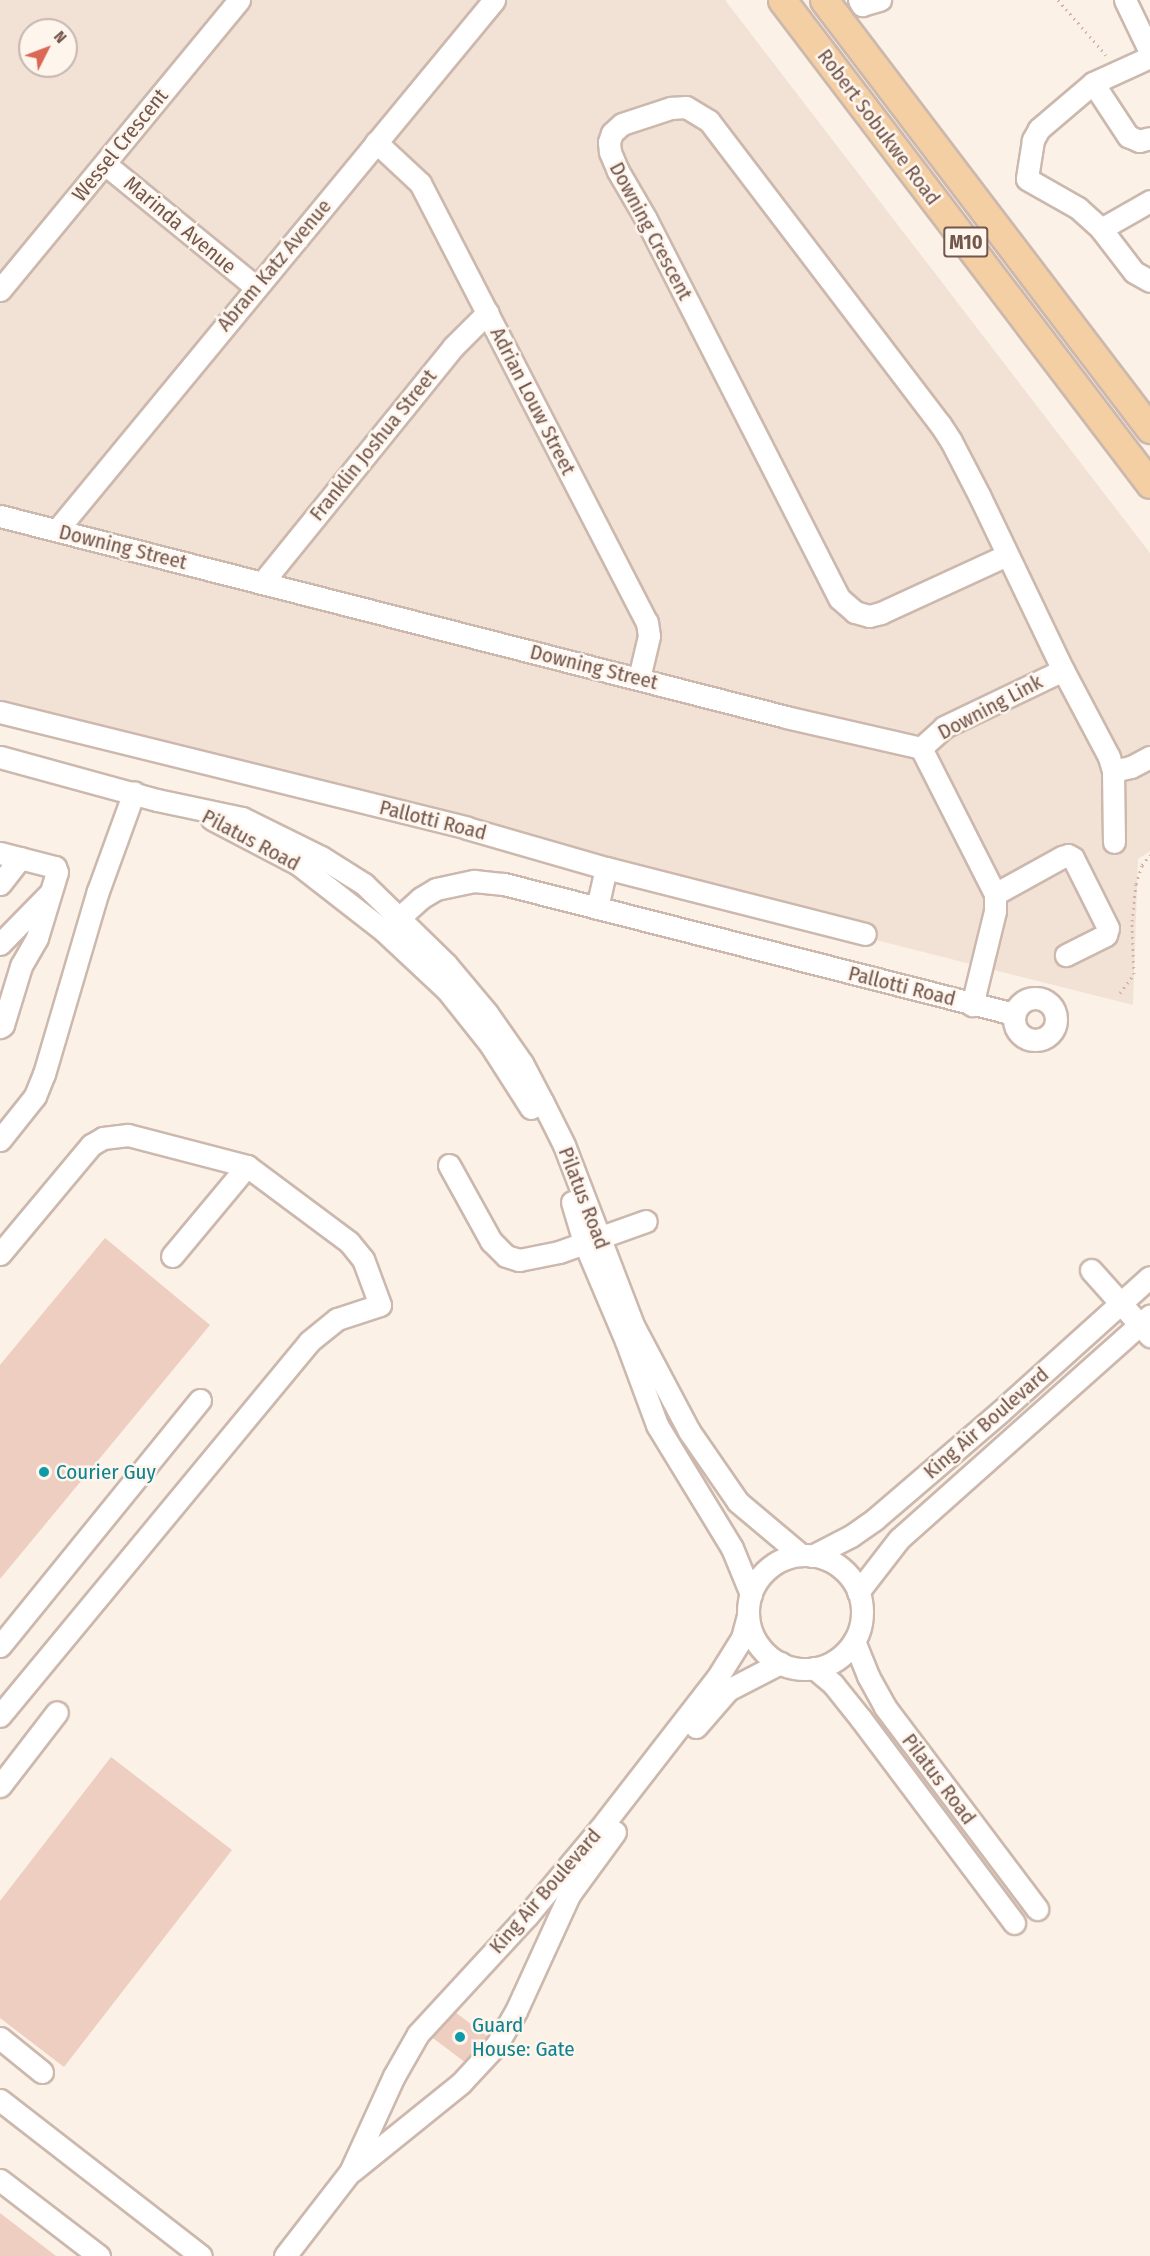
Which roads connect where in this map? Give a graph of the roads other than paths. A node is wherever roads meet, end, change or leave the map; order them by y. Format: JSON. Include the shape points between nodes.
{"nodes":[{"id":1,"x":239,"y":0,"type":"edge"},
{"id":2,"x":494,"y":0,"type":"edge"},
{"id":3,"x":782,"y":0,"type":"edge"},
{"id":4,"x":824,"y":0,"type":"edge"},
{"id":5,"x":859,"y":0,"type":"edge"},
{"id":6,"x":880,"y":0,"type":"edge"},
{"id":7,"x":1125,"y":0,"type":"edge"},
{"id":8,"x":1150,"y":52,"type":"edge"},
{"id":9,"x":1150,"y":57,"type":"edge"},
{"id":10,"x":1093,"y":82,"type":"junction"},
{"id":11,"x":1150,"y":138,"type":"edge"},
{"id":12,"x":376,"y":142,"type":"junction"},
{"id":13,"x":105,"y":164,"type":"junction"},
{"id":14,"x":1150,"y":201,"type":"edge"},
{"id":15,"x":1101,"y":229,"type":"junction"},
{"id":16,"x":1150,"y":281,"type":"edge"},
{"id":17,"x":255,"y":287,"type":"junction"},
{"id":18,"x":0,"y":290,"type":"edge"},
{"id":19,"x":488,"y":312,"type":"junction"},
{"id":20,"x":1150,"y":429,"type":"edge"},
{"id":21,"x":1150,"y":484,"type":"edge"},
{"id":22,"x":0,"y":516,"type":"edge"},
{"id":23,"x":57,"y":530,"type":"junction"},
{"id":24,"x":1007,"y":555,"type":"junction"},
{"id":25,"x":262,"y":583,"type":"junction"},
{"id":26,"x":1063,"y":670,"type":"junction"},
{"id":27,"x":639,"y":678,"type":"junction"},
{"id":28,"x":0,"y":712,"type":"edge"},
{"id":29,"x":921,"y":748,"type":"junction"},
{"id":30,"x":0,"y":756,"type":"edge"},
{"id":31,"x":1150,"y":757,"type":"edge"},
{"id":32,"x":1113,"y":771,"type":"junction"},
{"id":33,"x":134,"y":792,"type":"junction"},
{"id":34,"x":1114,"y":842,"type":"dead end"},
{"id":35,"x":10,"y":855,"type":"edge"},
{"id":36,"x":606,"y":868,"type":"junction"},
{"id":37,"x":0,"y":884,"type":"edge"},
{"id":38,"x":50,"y":893,"type":"junction"},
{"id":39,"x":995,"y":894,"type":"junction"},
{"id":40,"x":597,"y":908,"type":"junction"},
{"id":41,"x":392,"y":925,"type":"junction"},
{"id":42,"x":865,"y":934,"type":"dead end"},
{"id":43,"x":0,"y":944,"type":"edge"},
{"id":44,"x":0,"y":949,"type":"edge"},
{"id":45,"x":1066,"y":955,"type":"dead end"},
{"id":46,"x":21,"y":966,"type":"junction"},
{"id":47,"x":972,"y":1005,"type":"junction"},
{"id":48,"x":1014,"y":1014,"type":"dead end"},
{"id":49,"x":0,"y":1028,"type":"edge"},
{"id":50,"x":3,"y":1130,"type":"edge"},
{"id":51,"x":449,"y":1165,"type":"dead end"},
{"id":52,"x":248,"y":1166,"type":"junction"},
{"id":53,"x":646,"y":1221,"type":"dead end"},
{"id":54,"x":592,"y":1240,"type":"junction"},
{"id":55,"x":0,"y":1254,"type":"edge"},
{"id":56,"x":172,"y":1256,"type":"dead end"},
{"id":57,"x":1090,"y":1270,"type":"dead end"},
{"id":58,"x":1150,"y":1277,"type":"edge"},
{"id":59,"x":1121,"y":1304,"type":"junction"},
{"id":60,"x":1146,"y":1325,"type":"edge"},
{"id":61,"x":200,"y":1400,"type":"dead end"},
{"id":62,"x":806,"y":1555,"type":"junction"},
{"id":63,"x":858,"y":1592,"type":"junction"},
{"id":64,"x":751,"y":1594,"type":"junction"},
{"id":65,"x":748,"y":1616,"type":"junction"},
{"id":66,"x":854,"y":1641,"type":"junction"},
{"id":67,"x":0,"y":1646,"type":"edge"},
{"id":68,"x":780,"y":1663,"type":"junction"},
{"id":69,"x":814,"y":1668,"type":"junction"},
{"id":70,"x":57,"y":1712,"type":"dead end"},
{"id":71,"x":0,"y":1716,"type":"edge"},
{"id":72,"x":0,"y":1786,"type":"edge"},
{"id":73,"x":1037,"y":1909,"type":"dead end"},
{"id":74,"x":1014,"y":1923,"type":"dead end"},
{"id":75,"x":0,"y":2038,"type":"edge"},
{"id":76,"x":42,"y":2072,"type":"dead end"},
{"id":77,"x":0,"y":2100,"type":"edge"},
{"id":78,"x":350,"y":2172,"type":"junction"},
{"id":79,"x":0,"y":2180,"type":"edge"},
{"id":80,"x":99,"y":2256,"type":"edge"},
{"id":81,"x":201,"y":2256,"type":"edge"},
{"id":82,"x":285,"y":2256,"type":"edge"}],
"edges":[{"from":1,"to":13,"type":"street","name":"Wessel Crescent"},
{"from":2,"to":12,"type":"street","name":"Abram Katz Avenue"},
{"from":3,"to":21,"type":"main road","name":"Robert Sobukwe Road","number":"M10"},
{"from":4,"to":20,"type":"main road","name":"Robert Sobukwe Road","number":"M10"},
{"from":5,"to":6,"type":"street","via":[[862,5]]},
{"from":7,"to":8,"type":"street"},
{"from":9,"to":10,"type":"street"},
{"from":10,"to":11,"type":"street","via":[[1128,136],[1139,141]]},
{"from":10,"to":15,"type":"street","via":[[1039,129],[1033,140],[1027,179],[1078,208]]},
{"from":12,"to":17,"type":"street","name":"Abram Katz Avenue"},
{"from":12,"to":19,"type":"street","name":"Adrian Louw Street","via":[[420,183]]},
{"from":13,"to":17,"type":"street","name":"Marinda Avenue"},
{"from":13,"to":18,"type":"street","name":"Wessel Crescent"},
{"from":14,"to":15,"type":"street"},
{"from":15,"to":16,"type":"street","via":[[1134,272]]},
{"from":17,"to":23,"type":"street","name":"Abram Katz Avenue"},
{"from":19,"to":25,"type":"street","name":"Franklin Joshua Street","via":[[453,347]]},
{"from":19,"to":27,"type":"street","name":"Adrian Louw Street","via":[[647,622],[649,636]]},
{"from":22,"to":23,"type":"street","name":"Downing Street"},
{"from":23,"to":25,"type":"street","name":"Downing Street"},
{"from":24,"to":24,"type":"street","name":"Downing Crescent","via":[[881,614],[855,612],[839,598],[618,171],[610,152],[612,133],[622,124],[671,108],[686,107],[710,121],[940,424]]},
{"from":24,"to":26,"type":"street","name":"Downing Crescent"},
{"from":25,"to":27,"type":"street","name":"Downing Street"},
{"from":26,"to":29,"type":"street","name":"Downing Link","via":[[944,727]]},
{"from":26,"to":32,"type":"street","name":"Downing Crescent","via":[[1102,742]]},
{"from":27,"to":29,"type":"street","name":"Downing Street"},
{"from":28,"to":36,"type":"street","name":"Pallotti Road","via":[[467,828]]},
{"from":29,"to":39,"type":"street"},
{"from":30,"to":33,"type":"street"},
{"from":31,"to":32,"type":"street"},
{"from":32,"to":34,"type":"street","name":"Downing Crescent"},
{"from":33,"to":41,"type":"street","name":"Pilatus Road","via":[[191,808],[298,864]]},
{"from":33,"to":50,"type":"street","via":[[99,891],[44,1074],[35,1096]]},
{"from":35,"to":37,"type":"street"},
{"from":35,"to":38,"type":"street","via":[[55,867]]},
{"from":36,"to":40,"type":"street"},
{"from":36,"to":42,"type":"street","name":"Pallotti Road"},
{"from":38,"to":43,"type":"street"},
{"from":38,"to":46,"type":"street","via":[[37,938]]},
{"from":39,"to":45,"type":"street","via":[[1062,857],[1073,858],[1108,928],[1106,935]]},
{"from":39,"to":47,"type":"street","via":[[996,910]]},
{"from":40,"to":41,"type":"street","name":"Pallotti Road","via":[[504,884],[474,881],[436,889]]},
{"from":40,"to":47,"type":"street","name":"Pallotti Road"},
{"from":41,"to":54,"type":"street","name":"Pilatus Road","via":[[490,1044],[530,1104]]},
{"from":44,"to":46,"type":"street"},
{"from":46,"to":49,"type":"street"},
{"from":47,"to":48,"type":"street","name":"Pallotti Road"},
{"from":51,"to":54,"type":"street","via":[[491,1241],[506,1256],[530,1260]]},
{"from":52,"to":55,"type":"street","via":[[128,1135],[103,1138],[83,1154]]},
{"from":52,"to":56,"type":"street"},
{"from":52,"to":71,"type":"street","via":[[350,1242],[367,1267],[380,1305],[337,1319],[309,1342]]},
{"from":53,"to":54,"type":"street"},
{"from":54,"to":62,"type":"street","name":"Pilatus Road","via":[[688,1431],[738,1502]]},
{"from":54,"to":64,"type":"street","name":"Pilatus Road","via":[[657,1425],[732,1548]]},
{"from":57,"to":59,"type":"street"},
{"from":58,"to":59,"type":"street","name":"King Air Boulevard"},
{"from":59,"to":60,"type":"street"},
{"from":59,"to":62,"type":"street","name":"King Air Boulevard","via":[[875,1519],[851,1536]]},
{"from":60,"to":63,"type":"street","name":"King Air Boulevard","via":[[899,1539]]},
{"from":61,"to":67,"type":"street"},
{"from":62,"to":63,"type":"street","via":[[840,1568]]},
{"from":62,"to":64,"type":"street","via":[[777,1562],[766,1570]]},
{"from":63,"to":66,"type":"street","via":[[861,1617]]},
{"from":64,"to":65,"type":"street"},
{"from":65,"to":68,"type":"street","via":[[753,1636],[766,1654]]},
{"from":65,"to":78,"type":"street","name":"King Air Boulevard","via":[[742,1638],[717,1678],[599,1830],[527,1916],[418,2034]]},
{"from":66,"to":69,"type":"street","via":[[830,1663]]},
{"from":66,"to":73,"type":"street","name":"Pilatus Road","via":[[885,1707]]},
{"from":68,"to":69,"type":"street"},
{"from":68,"to":78,"type":"street","name":"King Air Boulevard","via":[[728,1690],[709,1710],[596,1857],[569,1895],[516,2011],[482,2063]]},
{"from":69,"to":74,"type":"street","name":"Pilatus Road","via":[[861,1719]]},
{"from":70,"to":72,"type":"street"},
{"from":75,"to":76,"type":"street"},
{"from":77,"to":81,"type":"street"},
{"from":78,"to":82,"type":"street","name":"King Air Boulevard"},
{"from":79,"to":80,"type":"street"}]}
